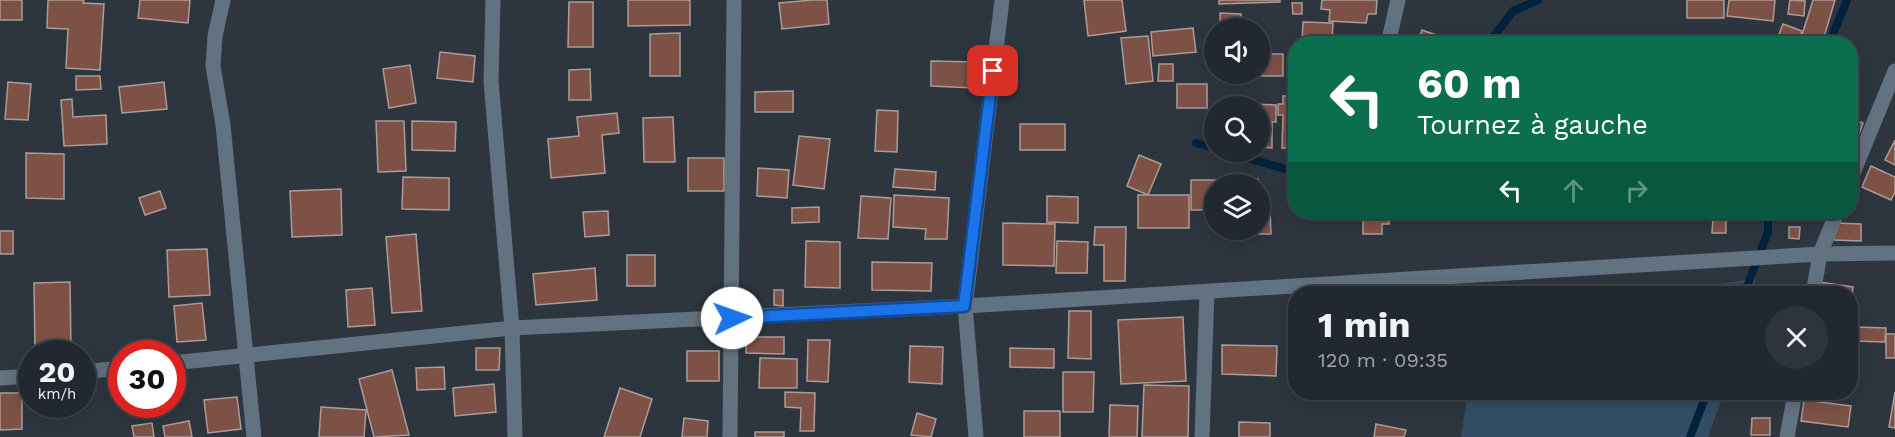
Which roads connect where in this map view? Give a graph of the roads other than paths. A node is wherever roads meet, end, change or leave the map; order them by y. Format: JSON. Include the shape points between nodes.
{"nodes":[{"id":1,"x":223,"y":0,"type":"edge"},
{"id":2,"x":493,"y":0,"type":"edge"},
{"id":3,"x":734,"y":0,"type":"edge"},
{"id":4,"x":1002,"y":0,"type":"edge"},
{"id":5,"x":1398,"y":0,"type":"edge"},
{"id":6,"x":1390,"y":36,"type":"edge"},
{"id":7,"x":1895,"y":71,"type":"edge"},
{"id":8,"x":1858,"y":161,"type":"edge"},
{"id":9,"x":1834,"y":219,"type":"edge"},
{"id":10,"x":1895,"y":253,"type":"edge"},
{"id":11,"x":1820,"y":254,"type":"junction"},
{"id":12,"x":1304,"y":286,"type":"edge"},
{"id":13,"x":1814,"y":286,"type":"edge"},
{"id":14,"x":1288,"y":287,"type":"edge"},
{"id":15,"x":1207,"y":292,"type":"junction"},
{"id":16,"x":964,"y":306,"type":"junction"},
{"id":17,"x":732,"y":318,"type":"junction"},
{"id":18,"x":512,"y":328,"type":"junction"},
{"id":19,"x":244,"y":356,"type":"junction"},
{"id":20,"x":186,"y":362,"type":"edge"},
{"id":21,"x":18,"y":377,"type":"edge"},
{"id":22,"x":0,"y":378,"type":"edge"},
{"id":23,"x":1794,"y":400,"type":"edge"},
{"id":24,"x":254,"y":437,"type":"edge"},
{"id":25,"x":515,"y":437,"type":"edge"},
{"id":26,"x":730,"y":437,"type":"edge"},
{"id":27,"x":976,"y":437,"type":"edge"},
{"id":28,"x":1202,"y":437,"type":"edge"},
{"id":29,"x":1787,"y":437,"type":"edge"}],
"edges":[{"from":1,"to":19,"type":"street","via":[[213,66],[223,125]]},
{"from":2,"to":18,"type":"street","via":[[492,81]]},
{"from":3,"to":17,"type":"street"},
{"from":4,"to":16,"type":"street"},
{"from":5,"to":6,"type":"street"},
{"from":7,"to":8,"type":"street"},
{"from":9,"to":11,"type":"street"},
{"from":10,"to":11,"type":"street"},
{"from":11,"to":12,"type":"street"},
{"from":11,"to":13,"type":"street"},
{"from":14,"to":15,"type":"street"},
{"from":15,"to":16,"type":"street"},
{"from":15,"to":28,"type":"street"},
{"from":16,"to":17,"type":"street"},
{"from":16,"to":27,"type":"street"},
{"from":17,"to":18,"type":"street"},
{"from":17,"to":26,"type":"street"},
{"from":18,"to":19,"type":"street"},
{"from":18,"to":25,"type":"street"},
{"from":19,"to":20,"type":"street"},
{"from":19,"to":24,"type":"street"},
{"from":21,"to":22,"type":"street"},
{"from":23,"to":29,"type":"street"}]}
